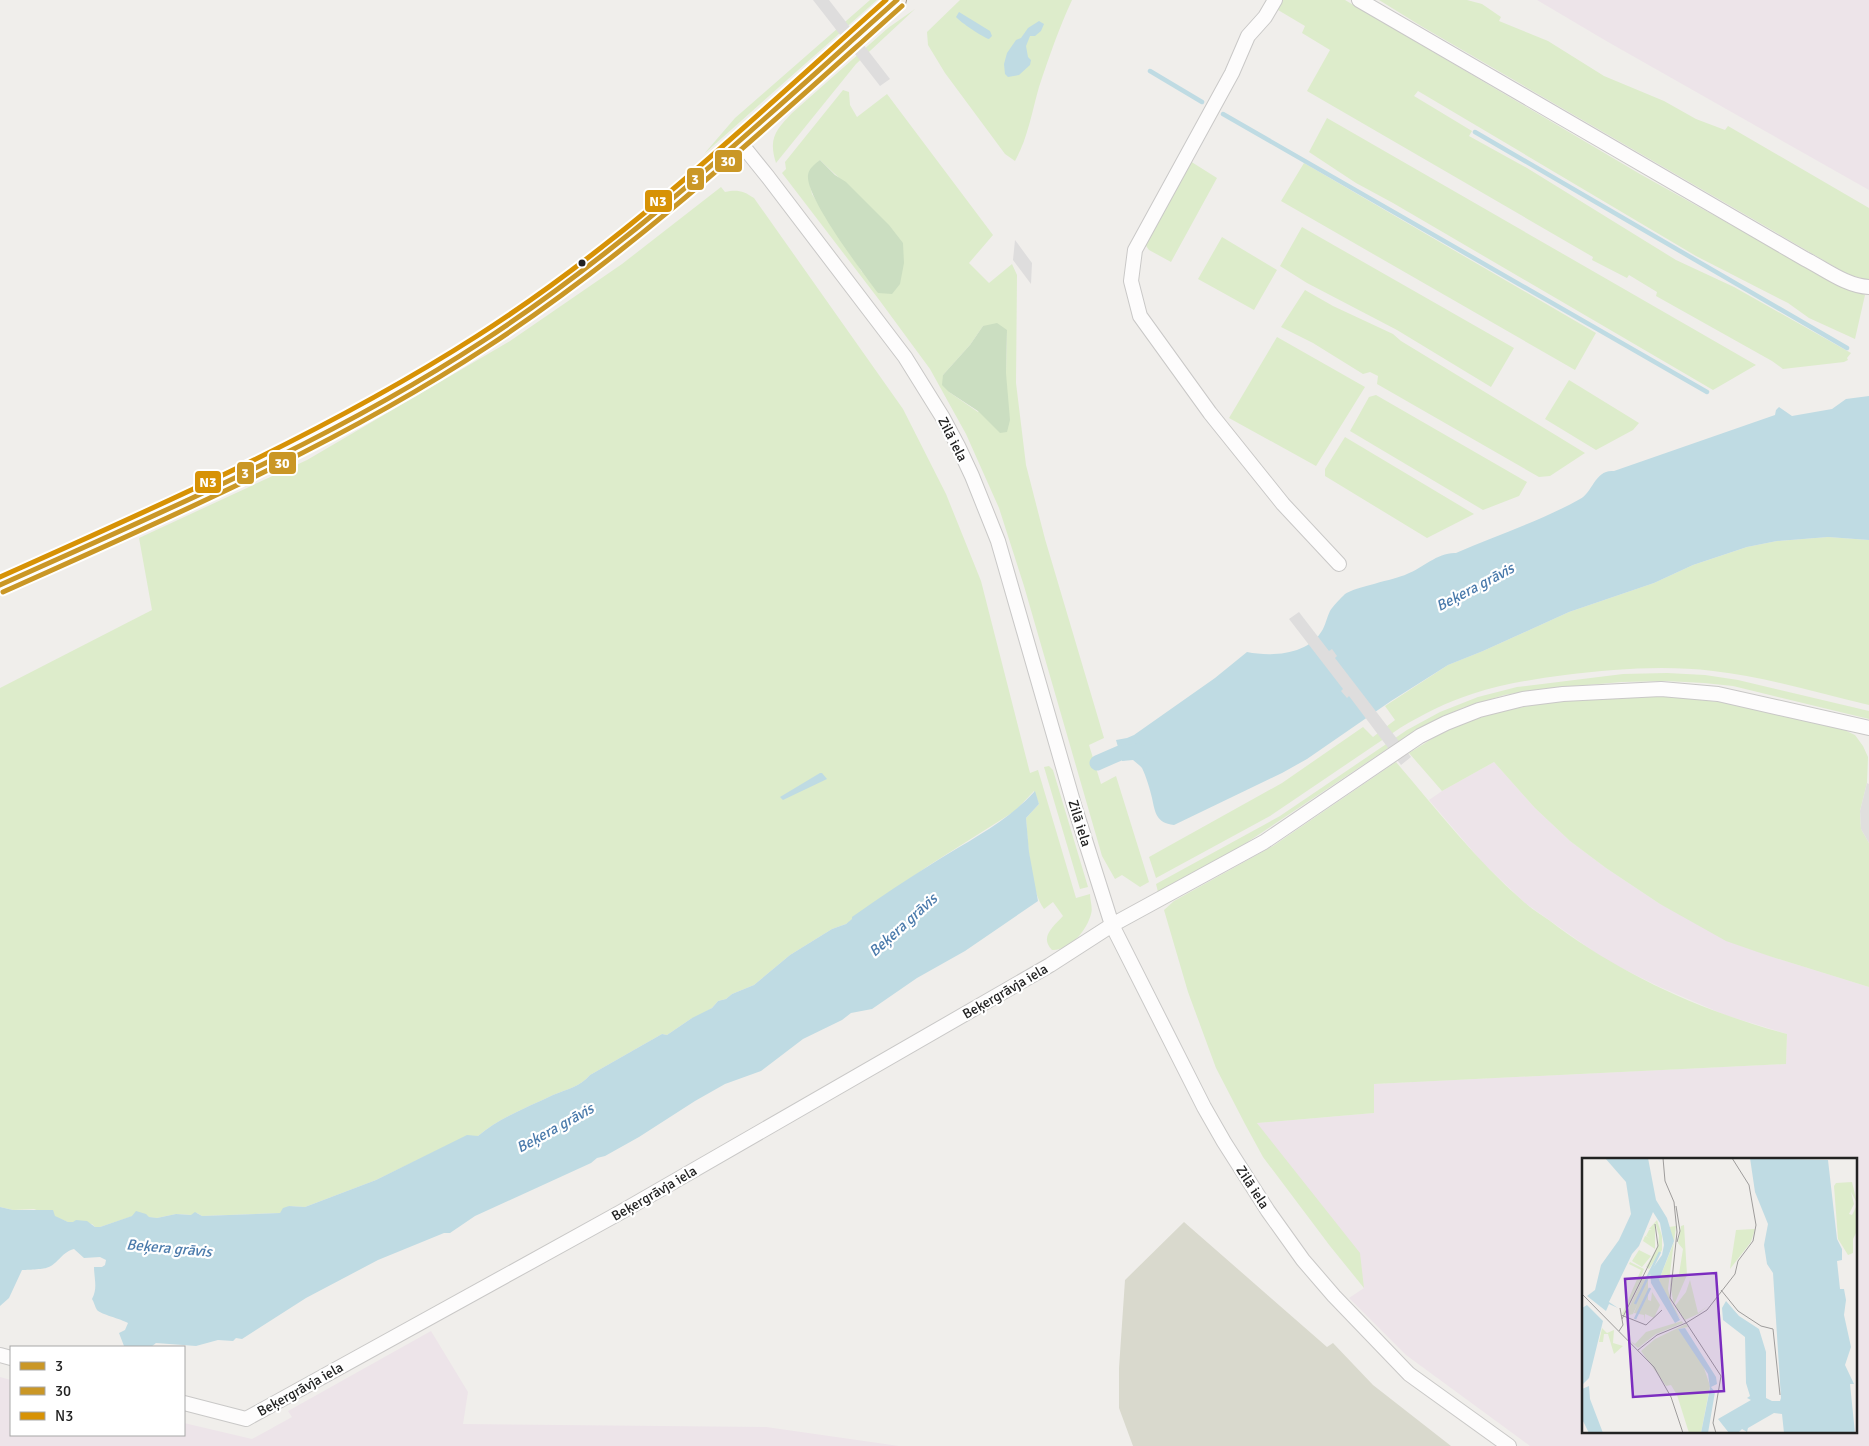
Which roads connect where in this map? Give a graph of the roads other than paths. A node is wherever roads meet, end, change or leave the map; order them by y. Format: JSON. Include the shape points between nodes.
{"nodes":[{"id":1,"x":897,"y":0,"type":"edge"},
{"id":2,"x":1275,"y":0,"type":"edge"},
{"id":3,"x":1359,"y":0,"type":"edge"},
{"id":4,"x":739,"y":141,"type":"junction"},
{"id":5,"x":1869,"y":287,"type":"edge"},
{"id":6,"x":1339,"y":564,"type":"dead end"},
{"id":7,"x":0,"y":586,"type":"edge"},
{"id":8,"x":1869,"y":728,"type":"edge"},
{"id":9,"x":1112,"y":925,"type":"junction"},
{"id":10,"x":185,"y":1402,"type":"edge"},
{"id":11,"x":1509,"y":1446,"type":"edge"}],
"edges":[{"from":1,"to":4,"type":"main road"},
{"from":2,"to":6,"type":"street","via":[[1248,36],[1232,73],[1135,250],[1130,281],[1140,316],[1210,413],[1283,504]]},
{"from":3,"to":5,"type":"street","via":[[1805,259],[1849,283]]},
{"from":4,"to":7,"type":"main road","via":[[587,266],[486,340],[417,382],[313,440]]},
{"from":4,"to":9,"type":"street","name":"Zilā iela","via":[[905,357],[958,446],[998,541],[1074,806]]},
{"from":8,"to":9,"type":"street","name":"Beķergrāvja iela","via":[[1760,702],[1689,690],[1563,694],[1501,704],[1446,723],[1420,736],[1264,842]]},
{"from":9,"to":10,"type":"street","name":"Beķergrāvja iela","via":[[1050,965],[621,1212],[246,1419]]},
{"from":9,"to":11,"type":"street","name":"Zilā iela","via":[[1212,1121],[1303,1260],[1410,1374]]}]}
